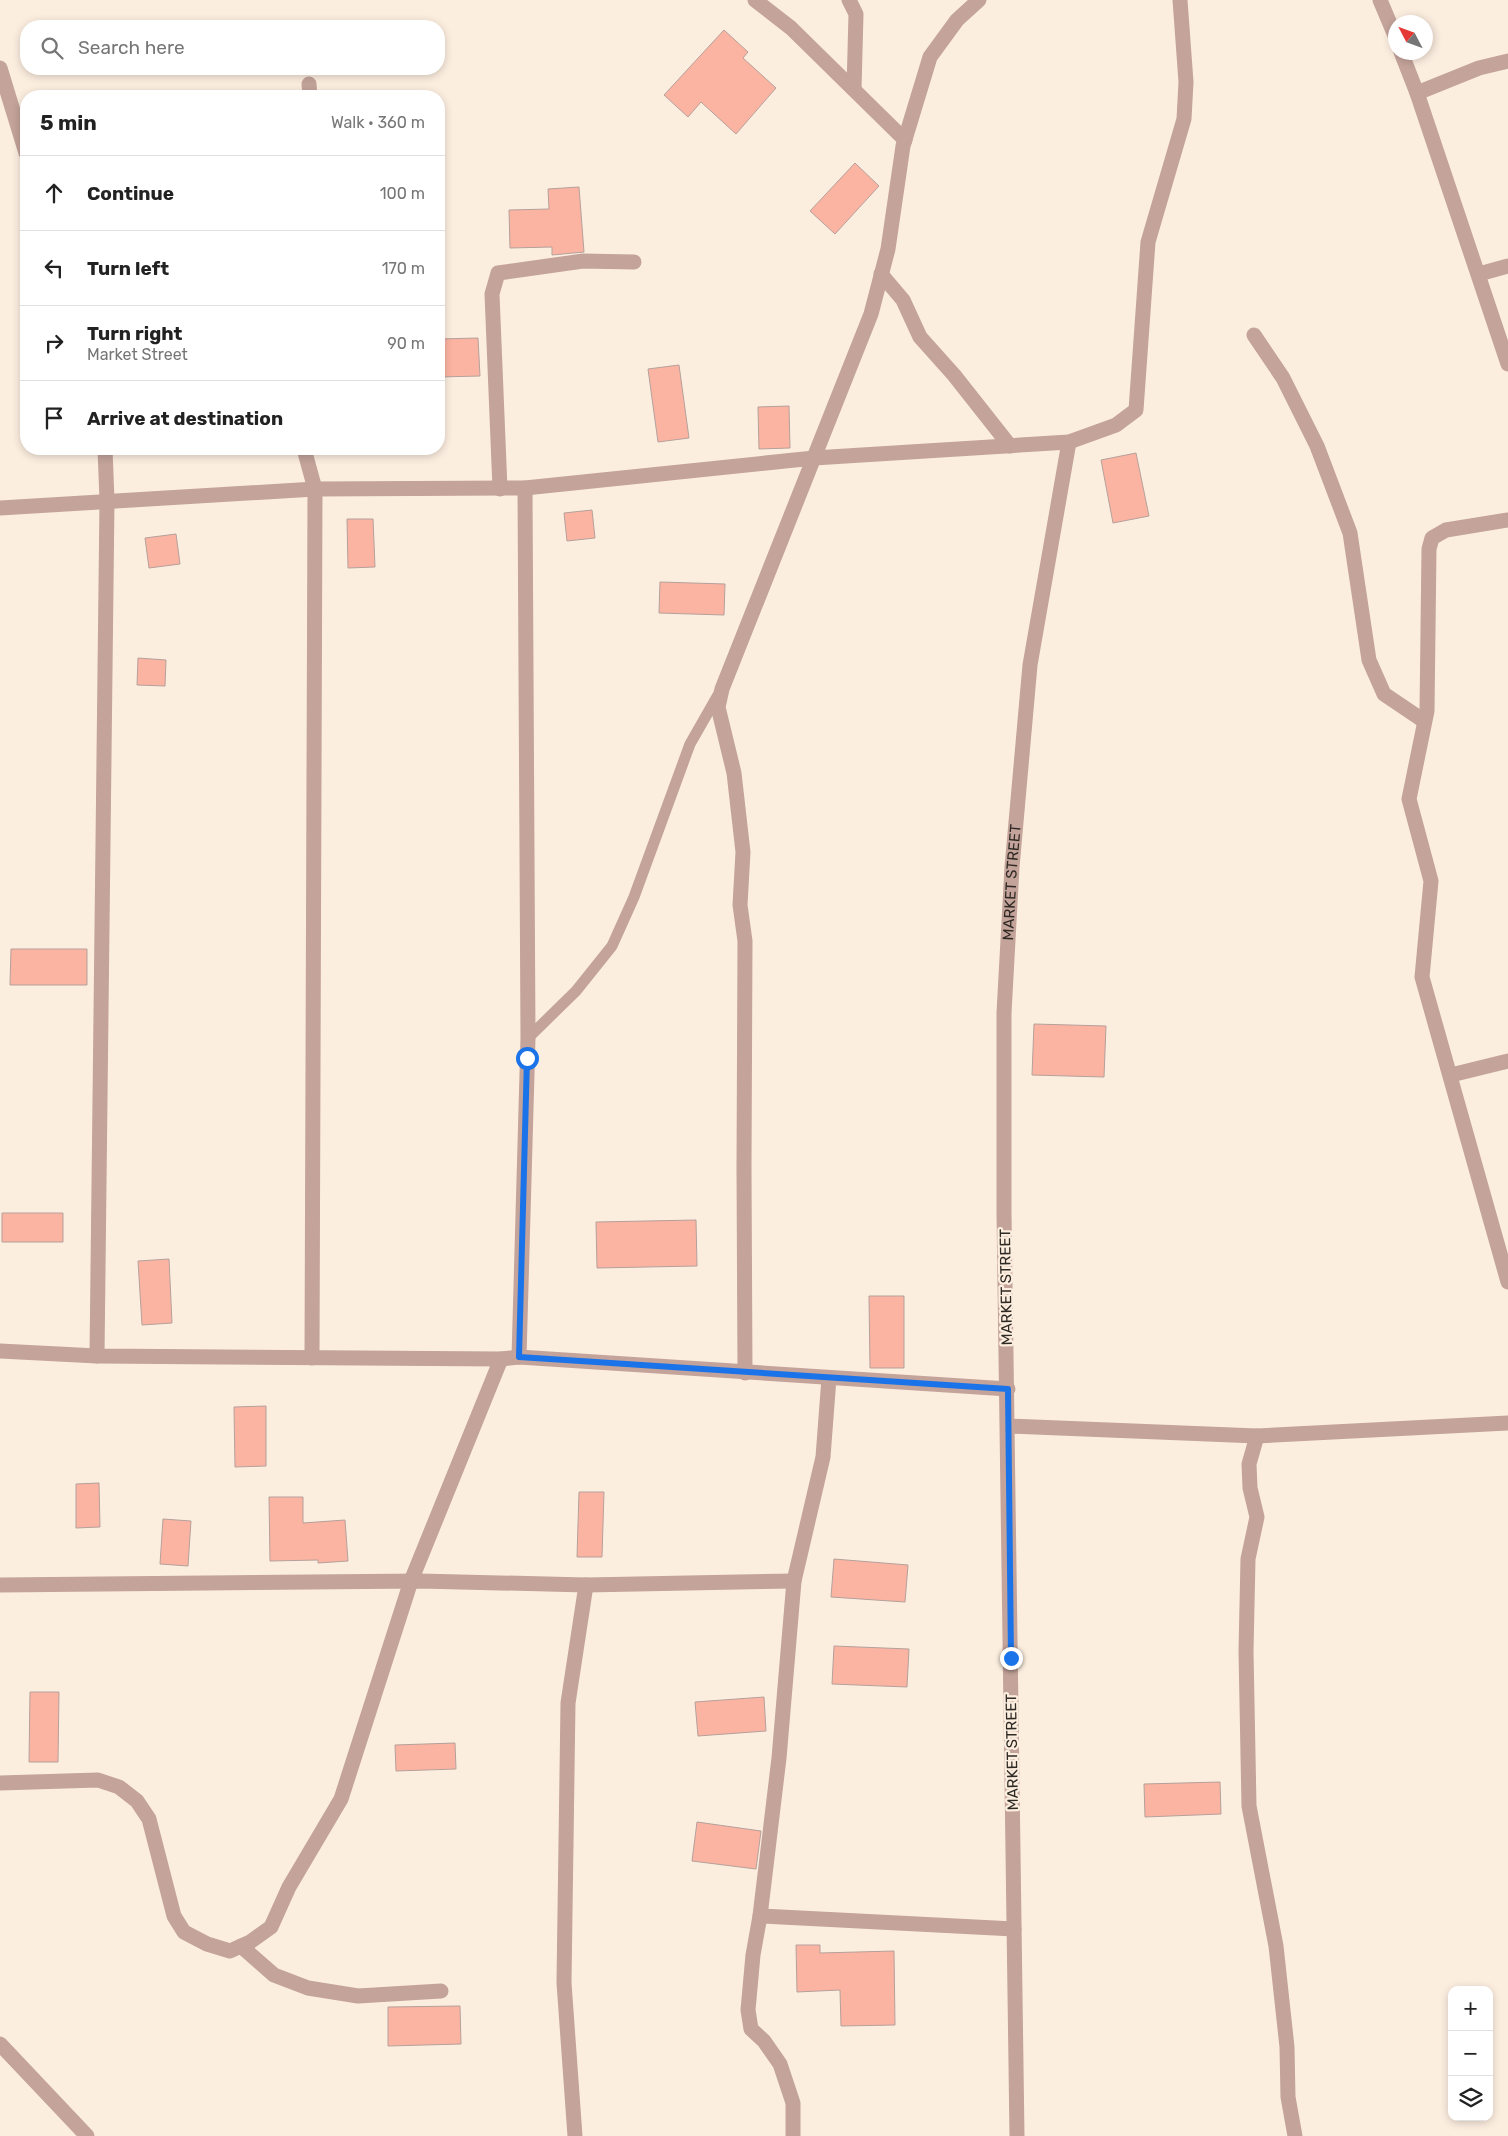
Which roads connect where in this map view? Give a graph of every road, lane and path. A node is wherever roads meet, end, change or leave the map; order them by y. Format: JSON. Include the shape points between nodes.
{"nodes":[{"id":1,"x":755,"y":0,"type":"edge"},
{"id":2,"x":849,"y":0,"type":"edge"},
{"id":3,"x":979,"y":0,"type":"edge"},
{"id":4,"x":1180,"y":0,"type":"edge"},
{"id":5,"x":1380,"y":0,"type":"edge"},
{"id":6,"x":1388,"y":19,"type":"edge"},
{"id":7,"x":1404,"y":60,"type":"edge"},
{"id":8,"x":1508,"y":61,"type":"edge"},
{"id":9,"x":0,"y":68,"type":"edge"},
{"id":10,"x":854,"y":89,"type":"junction"},
{"id":11,"x":1417,"y":93,"type":"junction"},
{"id":12,"x":20,"y":133,"type":"edge"},
{"id":13,"x":905,"y":140,"type":"junction"},
{"id":14,"x":634,"y":262,"type":"dead end"},
{"id":15,"x":1508,"y":266,"type":"edge"},
{"id":16,"x":881,"y":274,"type":"junction"},
{"id":17,"x":1479,"y":274,"type":"junction"},
{"id":18,"x":1254,"y":335,"type":"dead end"},
{"id":19,"x":1508,"y":364,"type":"edge"},
{"id":20,"x":1069,"y":442,"type":"junction"},
{"id":21,"x":1010,"y":446,"type":"junction"},
{"id":22,"x":105,"y":455,"type":"edge"},
{"id":23,"x":306,"y":455,"type":"edge"},
{"id":24,"x":814,"y":458,"type":"junction"},
{"id":25,"x":525,"y":488,"type":"junction"},
{"id":26,"x":315,"y":489,"type":"junction"},
{"id":27,"x":500,"y":489,"type":"junction"},
{"id":28,"x":106,"y":500,"type":"junction"},
{"id":29,"x":0,"y":508,"type":"edge"},
{"id":30,"x":1508,"y":520,"type":"edge"},
{"id":31,"x":722,"y":689,"type":"junction"},
{"id":32,"x":1424,"y":721,"type":"junction"},
{"id":33,"x":528,"y":1038,"type":"junction"},
{"id":34,"x":1508,"y":1061,"type":"edge"},
{"id":35,"x":1451,"y":1075,"type":"junction"},
{"id":36,"x":1508,"y":1282,"type":"edge"},
{"id":37,"x":0,"y":1351,"type":"edge"},
{"id":38,"x":97,"y":1356,"type":"junction"},
{"id":39,"x":519,"y":1357,"type":"junction"},
{"id":40,"x":312,"y":1358,"type":"junction"},
{"id":41,"x":501,"y":1359,"type":"junction"},
{"id":42,"x":745,"y":1373,"type":"junction"},
{"id":43,"x":829,"y":1378,"type":"junction"},
{"id":44,"x":1008,"y":1389,"type":"junction"},
{"id":45,"x":1508,"y":1423,"type":"edge"},
{"id":46,"x":1008,"y":1426,"type":"junction"},
{"id":47,"x":1257,"y":1436,"type":"junction"},
{"id":48,"x":411,"y":1581,"type":"junction"},
{"id":49,"x":794,"y":1581,"type":"junction"},
{"id":50,"x":0,"y":1585,"type":"edge"},
{"id":51,"x":586,"y":1585,"type":"junction"},
{"id":52,"x":0,"y":1783,"type":"edge"},
{"id":53,"x":760,"y":1916,"type":"junction"},
{"id":54,"x":1014,"y":1929,"type":"junction"},
{"id":55,"x":241,"y":1946,"type":"junction"},
{"id":56,"x":440,"y":1991,"type":"dead end"},
{"id":57,"x":0,"y":2044,"type":"edge"},
{"id":58,"x":87,"y":2136,"type":"edge"},
{"id":59,"x":575,"y":2136,"type":"edge"},
{"id":60,"x":793,"y":2136,"type":"edge"},
{"id":61,"x":1017,"y":2136,"type":"edge"},
{"id":62,"x":1295,"y":2136,"type":"edge"}],
"edges":[{"from":1,"to":10,"type":"street","via":[[791,28]]},
{"from":2,"to":10,"type":"street","via":[[856,14]]},
{"from":3,"to":13,"type":"street","via":[[957,20],[930,57]]},
{"from":4,"to":20,"type":"street","via":[[1186,82],[1184,118],[1148,242],[1136,410],[1116,425]]},
{"from":5,"to":6,"type":"street"},
{"from":7,"to":11,"type":"street"},
{"from":8,"to":11,"type":"street","via":[[1479,68]]},
{"from":9,"to":12,"type":"street"},
{"from":10,"to":13,"type":"street"},
{"from":11,"to":17,"type":"street"},
{"from":13,"to":16,"type":"street"},
{"from":14,"to":27,"type":"street","via":[[583,261],[498,272],[492,294],[492,313]]},
{"from":15,"to":17,"type":"street"},
{"from":16,"to":21,"type":"street","via":[[903,300],[920,338]]},
{"from":16,"to":24,"type":"street","via":[[871,314]]},
{"from":17,"to":19,"type":"street"},
{"from":18,"to":32,"type":"street","via":[[1283,378],[1317,446],[1350,533],[1369,660],[1384,694]]},
{"from":20,"to":21,"type":"street"},
{"from":20,"to":44,"type":"street","name":"MARKET STREET","via":[[1030,665],[1012,867],[1004,1013]]},
{"from":21,"to":24,"type":"street"},
{"from":22,"to":28,"type":"street"},
{"from":23,"to":26,"type":"street"},
{"from":24,"to":25,"type":"street"},
{"from":24,"to":31,"type":"street"},
{"from":25,"to":27,"type":"street"},
{"from":25,"to":33,"type":"street"},
{"from":26,"to":27,"type":"street"},
{"from":26,"to":28,"type":"street"},
{"from":26,"to":40,"type":"street"},
{"from":28,"to":29,"type":"street"},
{"from":28,"to":38,"type":"street"},
{"from":30,"to":32,"type":"street","via":[[1446,530],[1432,538],[1429,549],[1427,710]]},
{"from":31,"to":33,"type":"lane","via":[[690,744],[634,897],[612,946],[576,991]]},
{"from":31,"to":42,"type":"street","via":[[718,707],[734,773],[743,852],[740,905],[745,941]]},
{"from":32,"to":35,"type":"street","via":[[1409,800],[1431,881],[1422,976]]},
{"from":33,"to":39,"type":"street"},
{"from":34,"to":35,"type":"street"},
{"from":35,"to":36,"type":"street"},
{"from":37,"to":38,"type":"street"},
{"from":38,"to":40,"type":"street"},
{"from":39,"to":41,"type":"street"},
{"from":39,"to":42,"type":"street"},
{"from":40,"to":41,"type":"street"},
{"from":41,"to":48,"type":"street"},
{"from":42,"to":43,"type":"street"},
{"from":43,"to":44,"type":"street"},
{"from":43,"to":49,"type":"street","via":[[823,1457]]},
{"from":44,"to":46,"type":"street","name":"MARKET STREET"},
{"from":45,"to":47,"type":"street"},
{"from":46,"to":47,"type":"street"},
{"from":46,"to":54,"type":"street","name":"MARKET STREET"},
{"from":47,"to":62,"type":"street","via":[[1249,1464],[1256,1517],[1248,1559],[1249,1806],[1276,1946],[1287,2047],[1288,2097]]},
{"from":48,"to":50,"type":"street"},
{"from":48,"to":51,"type":"street"},
{"from":48,"to":55,"type":"street","via":[[341,1799],[289,1887],[271,1927]]},
{"from":49,"to":51,"type":"street"},
{"from":49,"to":53,"type":"street","via":[[779,1758]]},
{"from":51,"to":59,"type":"street","via":[[568,1703],[564,1983]]},
{"from":52,"to":55,"type":"street","via":[[98,1780],[119,1787],[137,1801],[149,1819],[174,1916],[184,1932],[230,1951]]},
{"from":53,"to":54,"type":"street"},
{"from":53,"to":60,"type":"street","via":[[748,2010],[751,2029],[780,2064],[793,2103]]},
{"from":54,"to":61,"type":"street","name":"MARKET STREET"},
{"from":55,"to":56,"type":"street","via":[[274,1975],[308,1988],[358,1996]]},
{"from":57,"to":58,"type":"street"}]}
